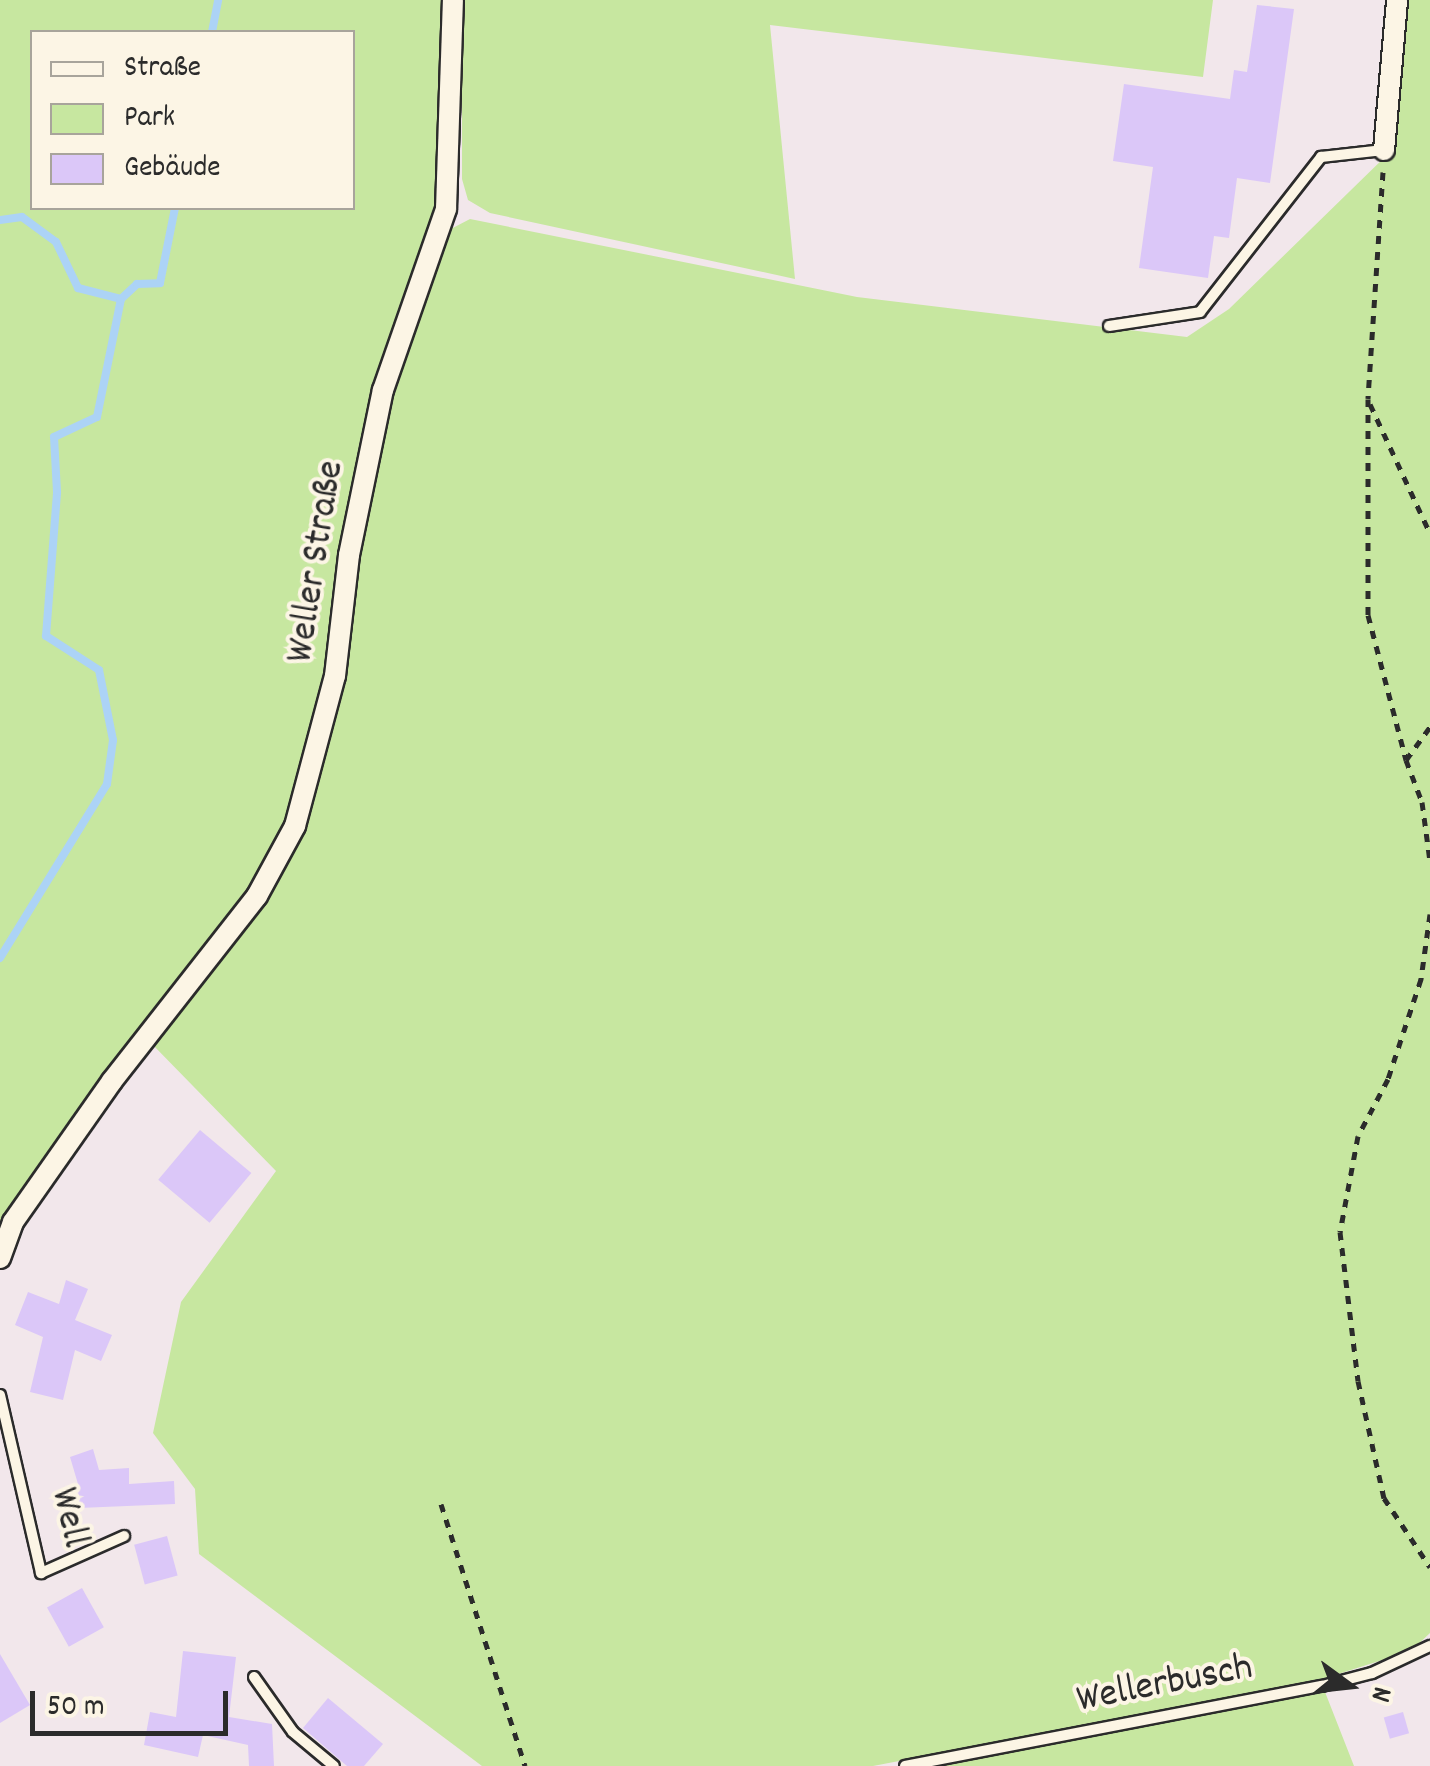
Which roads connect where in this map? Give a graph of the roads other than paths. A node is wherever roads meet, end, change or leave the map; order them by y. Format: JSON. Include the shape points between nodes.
{"nodes":[{"id":1,"x":453,"y":0,"type":"edge"},
{"id":2,"x":1397,"y":0,"type":"edge"},
{"id":3,"x":1384,"y":150,"type":"joint"},
{"id":4,"x":1109,"y":326,"type":"dead end"},
{"id":5,"x":0,"y":1258,"type":"edge"},
{"id":6,"x":0,"y":1394,"type":"edge"},
{"id":7,"x":124,"y":1536,"type":"dead end"},
{"id":8,"x":1430,"y":1646,"type":"edge"},
{"id":9,"x":254,"y":1677,"type":"dead end"},
{"id":10,"x":334,"y":1766,"type":"edge"},
{"id":11,"x":906,"y":1766,"type":"edge"}],
"edges":[{"from":1,"to":5,"type":"street","name":"Weller Straße","via":[[446,209],[383,390],[349,555],[336,676],[295,826],[258,896],[112,1081],[13,1222]]},
{"from":2,"to":3,"type":"street"},
{"from":3,"to":4,"type":"lane","via":[[1321,157],[1200,312]]},
{"from":6,"to":7,"type":"lane","name":"Well","via":[[40,1574]]},
{"from":8,"to":11,"type":"lane","name":"Wellerbusch","via":[[1372,1673],[1322,1686]]},
{"from":9,"to":10,"type":"lane","via":[[292,1732]]}]}
